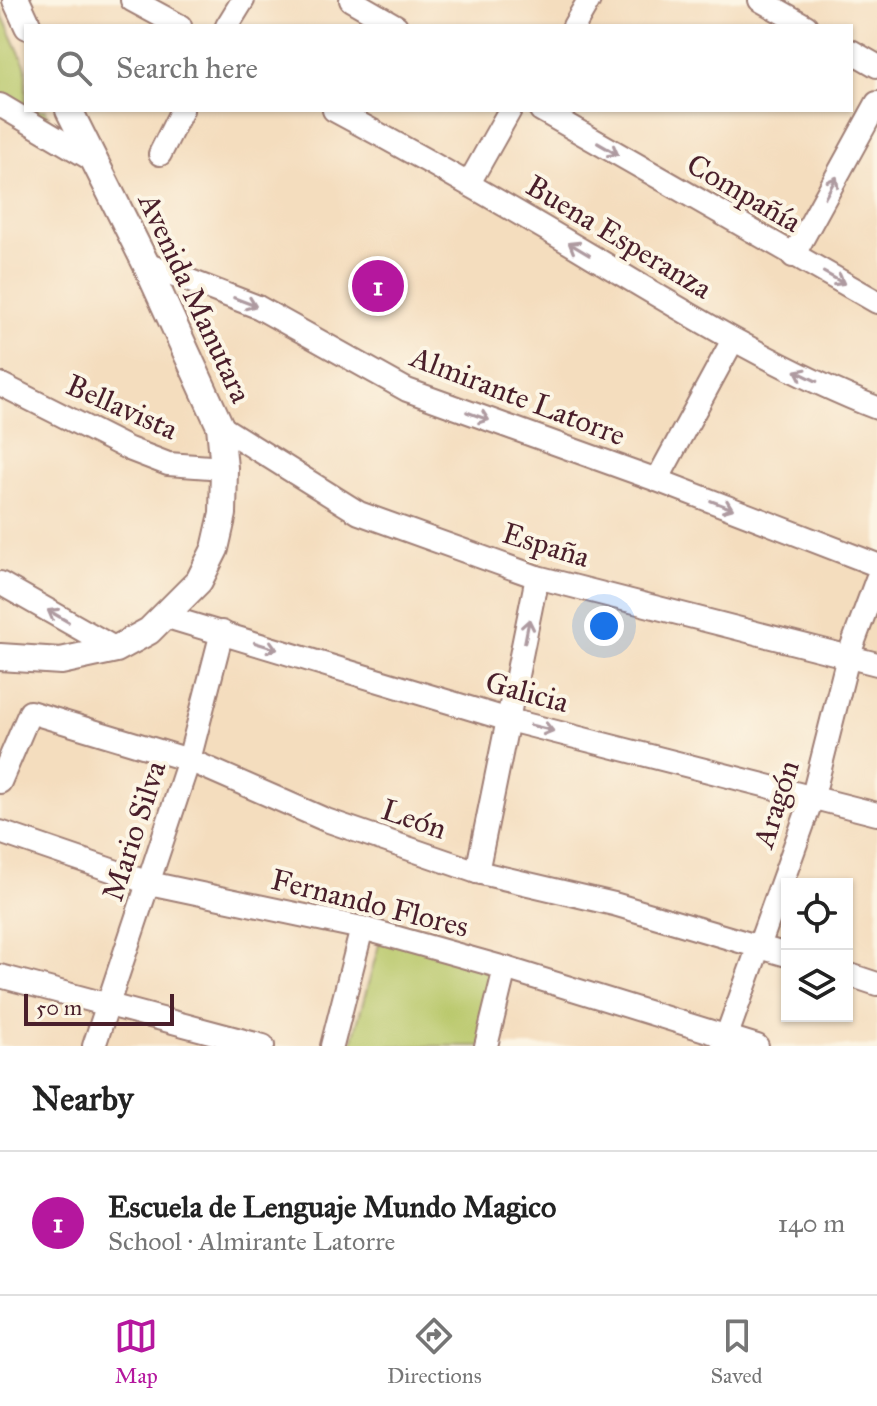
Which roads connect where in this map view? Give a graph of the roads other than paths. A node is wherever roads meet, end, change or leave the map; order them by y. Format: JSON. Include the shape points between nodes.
{"nodes":[{"id":1,"x":16,"y":0,"type":"edge"},
{"id":2,"x":132,"y":0,"type":"edge"},
{"id":3,"x":243,"y":0,"type":"edge"},
{"id":4,"x":589,"y":0,"type":"edge"},
{"id":5,"x":760,"y":0,"type":"edge"},
{"id":6,"x":358,"y":2,"type":"edge"},
{"id":7,"x":27,"y":24,"type":"edge"},
{"id":8,"x":176,"y":24,"type":"edge"},
{"id":9,"x":228,"y":24,"type":"edge"},
{"id":10,"x":393,"y":24,"type":"edge"},
{"id":11,"x":575,"y":24,"type":"edge"},
{"id":12,"x":802,"y":24,"type":"edge"},
{"id":13,"x":853,"y":52,"type":"edge"},
{"id":14,"x":877,"y":66,"type":"edge"},
{"id":15,"x":877,"y":103,"type":"edge"},
{"id":16,"x":0,"y":105,"type":"edge"},
{"id":17,"x":70,"y":112,"type":"edge"},
{"id":18,"x":181,"y":112,"type":"edge"},
{"id":19,"x":338,"y":112,"type":"edge"},
{"id":20,"x":509,"y":112,"type":"edge"},
{"id":21,"x":544,"y":112,"type":"edge"},
{"id":22,"x":160,"y":154,"type":"dead end"},
{"id":23,"x":93,"y":160,"type":"junction"},
{"id":24,"x":469,"y":183,"type":"junction"},
{"id":25,"x":793,"y":256,"type":"junction"},
{"id":26,"x":146,"y":264,"type":"junction"},
{"id":27,"x":877,"y":302,"type":"edge"},
{"id":28,"x":733,"y":340,"type":"junction"},
{"id":29,"x":0,"y":384,"type":"edge"},
{"id":30,"x":877,"y":408,"type":"edge"},
{"id":31,"x":220,"y":426,"type":"junction"},
{"id":32,"x":224,"y":468,"type":"junction"},
{"id":33,"x":657,"y":480,"type":"junction"},
{"id":34,"x":877,"y":565,"type":"edge"},
{"id":35,"x":537,"y":577,"type":"junction"},
{"id":36,"x":877,"y":579,"type":"edge"},
{"id":37,"x":0,"y":583,"type":"edge"},
{"id":38,"x":164,"y":616,"type":"junction"},
{"id":39,"x":222,"y":632,"type":"junction"},
{"id":40,"x":116,"y":649,"type":"junction"},
{"id":41,"x":0,"y":657,"type":"edge"},
{"id":42,"x":848,"y":657,"type":"junction"},
{"id":43,"x":877,"y":664,"type":"edge"},
{"id":44,"x":509,"y":720,"type":"junction"},
{"id":45,"x":189,"y":760,"type":"junction"},
{"id":46,"x":0,"y":782,"type":"edge"},
{"id":47,"x":813,"y":796,"type":"junction"},
{"id":48,"x":877,"y":814,"type":"edge"},
{"id":49,"x":0,"y":832,"type":"edge"},
{"id":50,"x":477,"y":872,"type":"junction"},
{"id":51,"x":149,"y":883,"type":"junction"},
{"id":52,"x":362,"y":928,"type":"junction"},
{"id":53,"x":759,"y":946,"type":"junction"},
{"id":54,"x":781,"y":953,"type":"edge"},
{"id":55,"x":505,"y":968,"type":"junction"},
{"id":56,"x":0,"y":976,"type":"edge"},
{"id":57,"x":853,"y":976,"type":"edge"},
{"id":58,"x":877,"y":984,"type":"edge"},
{"id":59,"x":107,"y":1003,"type":"junction"},
{"id":60,"x":725,"y":1040,"type":"edge"},
{"id":61,"x":94,"y":1046,"type":"edge"},
{"id":62,"x":263,"y":1046,"type":"edge"},
{"id":63,"x":332,"y":1046,"type":"edge"},
{"id":64,"x":486,"y":1046,"type":"edge"},
{"id":65,"x":757,"y":1046,"type":"edge"}],
"edges":[{"from":1,"to":7,"type":"main road"},
{"from":2,"to":8,"type":"street"},
{"from":3,"to":9,"type":"street"},
{"from":4,"to":11,"type":"street"},
{"from":5,"to":12,"type":"street"},
{"from":6,"to":10,"type":"street"},
{"from":13,"to":14,"type":"street"},
{"from":25,"to":15,"type":"street","one_way":true},
{"from":16,"to":23,"type":"street"},
{"from":17,"to":23,"type":"main road","name":"Avenida Manutara"},
{"from":18,"to":22,"type":"street"},
{"from":19,"to":24,"type":"street","name":"Buena Esperanza"},
{"from":20,"to":24,"type":"street"},
{"from":21,"to":25,"type":"street","name":"Compañía","one_way":true},
{"from":23,"to":26,"type":"main road","name":"Avenida Manutara"},
{"from":28,"to":24,"type":"street","name":"Buena Esperanza","one_way":true},
{"from":25,"to":27,"type":"street","name":"Compañía","one_way":true},
{"from":26,"to":31,"type":"main road","name":"Avenida Manutara"},
{"from":26,"to":33,"type":"street","name":"Almirante Latorre","one_way":true,"via":[[258,307],[407,390]]},
{"from":30,"to":28,"type":"street","name":"Buena Esperanza","one_way":true},
{"from":28,"to":33,"type":"street"},
{"from":29,"to":32,"type":"street","name":"Bellavista","via":[[168,464]]},
{"from":31,"to":32,"type":"main road","name":"Avenida Manutara"},
{"from":31,"to":35,"type":"street","name":"España","via":[[359,513]]},
{"from":32,"to":38,"type":"main road","name":"Avenida Manutara","via":[[223,514],[215,549],[199,581]]},
{"from":33,"to":34,"type":"street","name":"Almirante Latorre","one_way":true},
{"from":35,"to":42,"type":"street","name":"España"},
{"from":44,"to":35,"type":"street","one_way":true},
{"from":36,"to":42,"type":"street","name":"Aragón"},
{"from":40,"to":37,"type":"street","one_way":true},
{"from":38,"to":39,"type":"street","name":"Galicia"},
{"from":38,"to":40,"type":"main road","name":"Avenida Manutara"},
{"from":39,"to":44,"type":"street","name":"Galicia","one_way":true},
{"from":39,"to":45,"type":"street","name":"Mario Silva"},
{"from":40,"to":41,"type":"main road","name":"Avenida Manutara","via":[[61,661]]},
{"from":42,"to":43,"type":"street","name":"España"},
{"from":42,"to":47,"type":"street","name":"Aragón"},
{"from":44,"to":47,"type":"street","name":"Galicia","one_way":true},
{"from":44,"to":50,"type":"street"},
{"from":45,"to":46,"type":"street","name":"León","via":[[30,712]]},
{"from":45,"to":50,"type":"street","name":"León","via":[[326,820]]},
{"from":45,"to":51,"type":"street","name":"Mario Silva"},
{"from":47,"to":48,"type":"street","name":"Galicia"},
{"from":47,"to":53,"type":"street","name":"Aragón"},
{"from":49,"to":51,"type":"street","name":"Fernando Flores"},
{"from":50,"to":53,"type":"street","name":"León"},
{"from":51,"to":52,"type":"street","name":"Fernando Flores"},
{"from":51,"to":59,"type":"street","name":"Mario Silva"},
{"from":52,"to":55,"type":"street","name":"Fernando Flores"},
{"from":52,"to":63,"type":"street"},
{"from":53,"to":54,"type":"street","name":"León"},
{"from":53,"to":60,"type":"street","name":"Aragón"},
{"from":55,"to":60,"type":"street","name":"Fernando Flores"},
{"from":55,"to":64,"type":"street"},
{"from":56,"to":59,"type":"street"},
{"from":57,"to":58,"type":"street"},
{"from":59,"to":61,"type":"street","name":"Mario Silva"},
{"from":59,"to":62,"type":"street"},
{"from":60,"to":65,"type":"street","name":"Fernando Flores"}]}
